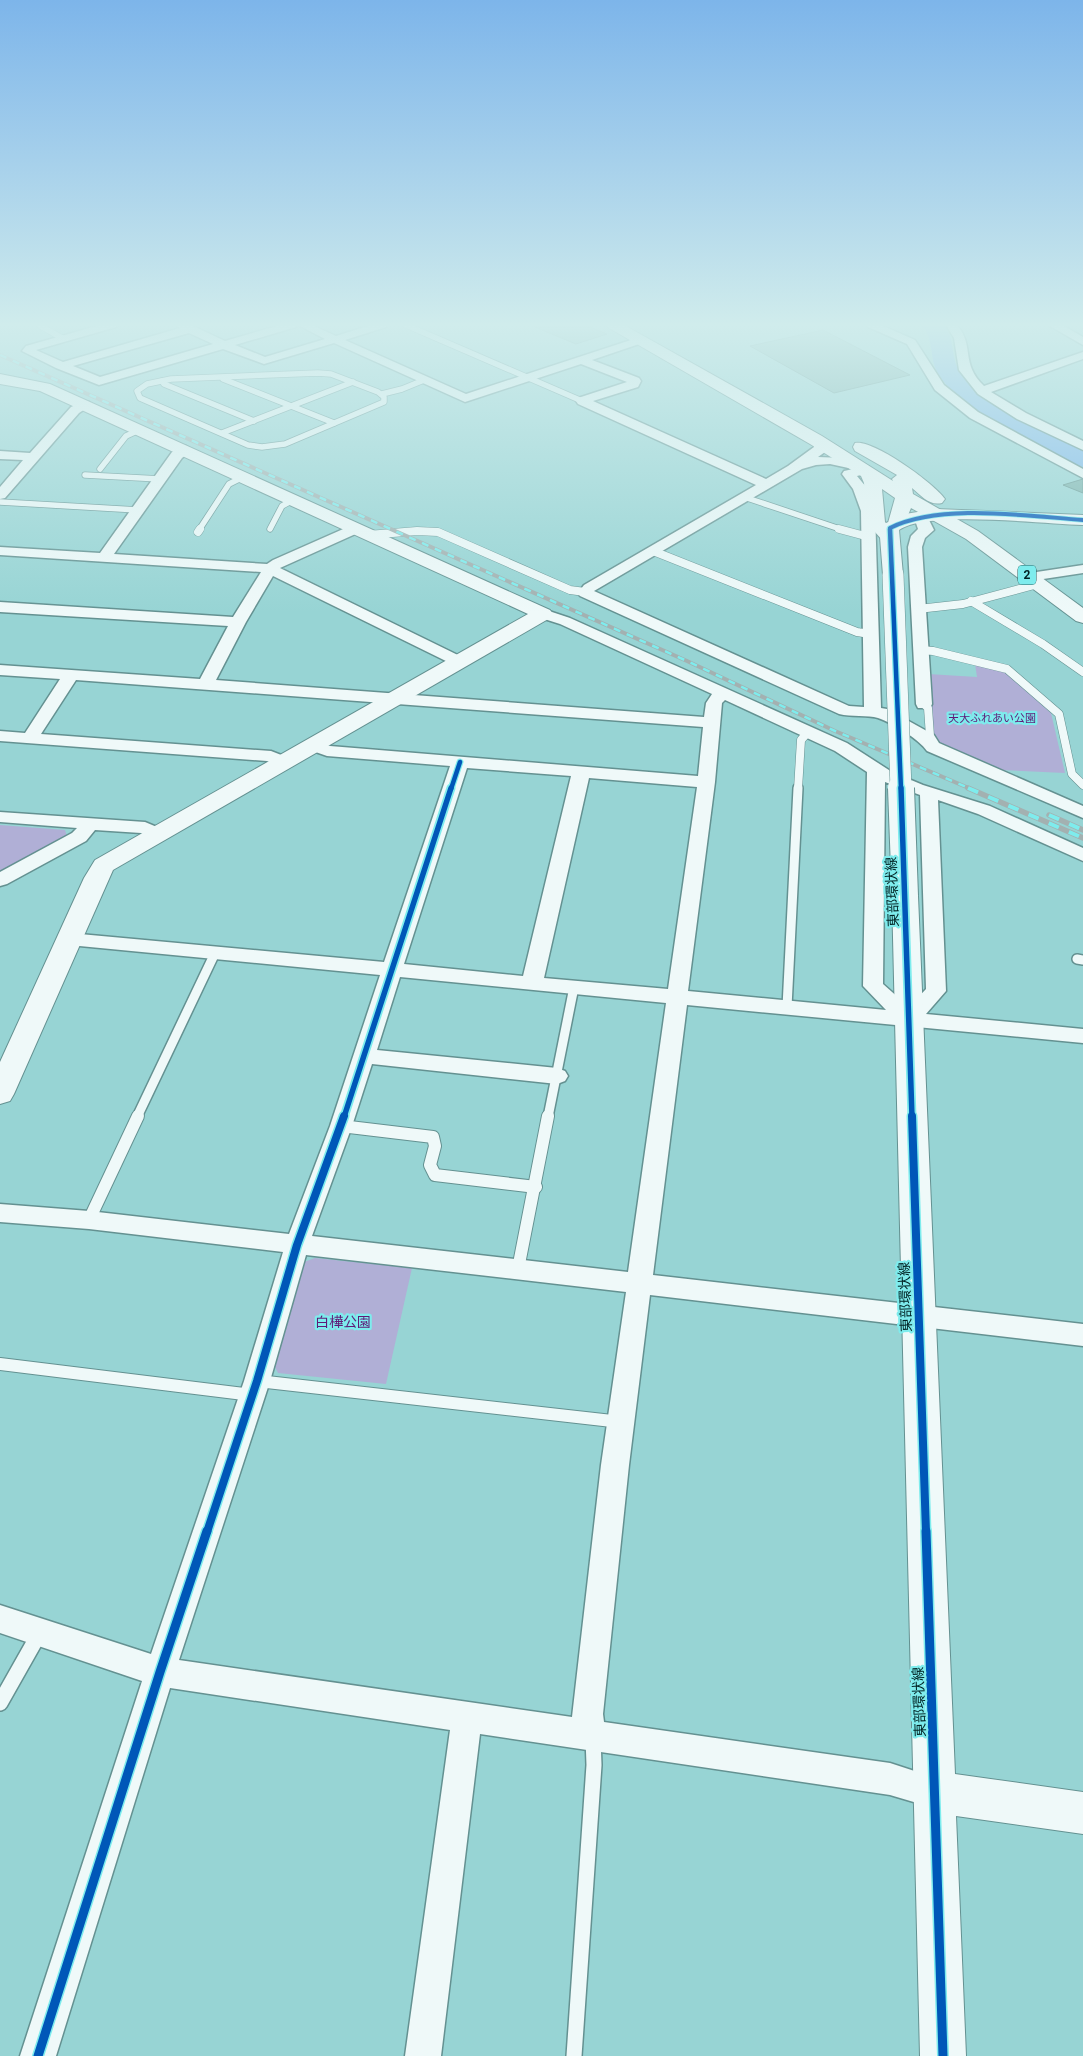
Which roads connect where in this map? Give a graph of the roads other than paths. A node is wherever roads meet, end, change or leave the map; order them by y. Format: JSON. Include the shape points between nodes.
{"nodes":[{"id":1,"x":65,"y":421,"type":"edge"},
{"id":2,"x":119,"y":421,"type":"edge"},
{"id":3,"x":195,"y":421,"type":"edge"},
{"id":4,"x":254,"y":421,"type":"edge"},
{"id":5,"x":327,"y":421,"type":"edge"},
{"id":6,"x":341,"y":421,"type":"edge"},
{"id":7,"x":626,"y":421,"type":"edge"},
{"id":8,"x":783,"y":421,"type":"edge"},
{"id":9,"x":985,"y":421,"type":"edge"},
{"id":10,"x":1034,"y":421,"type":"edge"},
{"id":11,"x":334,"y":424,"type":"junction"},
{"id":12,"x":139,"y":430,"type":"junction"},
{"id":13,"x":222,"y":433,"type":"junction"},
{"id":14,"x":816,"y":440,"type":"junction"},
{"id":15,"x":1083,"y":446,"type":"edge"},
{"id":16,"x":186,"y":450,"type":"junction"},
{"id":17,"x":0,"y":455,"type":"edge"},
{"id":18,"x":33,"y":457,"type":"junction"},
{"id":19,"x":100,"y":469,"type":"dead end"},
{"id":20,"x":793,"y":469,"type":"junction"},
{"id":21,"x":863,"y":470,"type":"junction"},
{"id":22,"x":906,"y":473,"type":"junction"},
{"id":23,"x":1083,"y":474,"type":"edge"},
{"id":24,"x":85,"y":475,"type":"dead end"},
{"id":25,"x":243,"y":477,"type":"junction"},
{"id":26,"x":160,"y":479,"type":"junction"},
{"id":27,"x":766,"y":484,"type":"junction"},
{"id":28,"x":904,"y":495,"type":"junction"},
{"id":29,"x":0,"y":496,"type":"edge"},
{"id":30,"x":744,"y":497,"type":"junction"},
{"id":31,"x":293,"y":500,"type":"junction"},
{"id":32,"x":0,"y":502,"type":"edge"},
{"id":33,"x":138,"y":510,"type":"junction"},
{"id":34,"x":936,"y":515,"type":"junction"},
{"id":35,"x":972,"y":515,"type":"junction"},
{"id":36,"x":1083,"y":520,"type":"edge"},
{"id":37,"x":270,"y":529,"type":"dead end"},
{"id":38,"x":893,"y":530,"type":"junction"},
{"id":39,"x":198,"y":532,"type":"dead end"},
{"id":40,"x":362,"y":532,"type":"junction"},
{"id":41,"x":869,"y":537,"type":"junction"},
{"id":42,"x":653,"y":550,"type":"junction"},
{"id":43,"x":0,"y":551,"type":"edge"},
{"id":44,"x":104,"y":558,"type":"junction"},
{"id":45,"x":270,"y":569,"type":"junction"},
{"id":46,"x":1083,"y":569,"type":"edge"},
{"id":47,"x":1034,"y":580,"type":"junction"},
{"id":48,"x":585,"y":592,"type":"junction"},
{"id":49,"x":971,"y":600,"type":"junction"},
{"id":50,"x":0,"y":607,"type":"edge"},
{"id":51,"x":918,"y":609,"type":"junction"},
{"id":52,"x":543,"y":614,"type":"junction"},
{"id":53,"x":1083,"y":617,"type":"edge"},
{"id":54,"x":238,"y":622,"type":"junction"},
{"id":55,"x":870,"y":634,"type":"junction"},
{"id":56,"x":921,"y":650,"type":"junction"},
{"id":57,"x":460,"y":662,"type":"junction"},
{"id":58,"x":0,"y":670,"type":"edge"},
{"id":59,"x":1083,"y":672,"type":"edge"},
{"id":60,"x":71,"y":675,"type":"junction"},
{"id":61,"x":205,"y":685,"type":"junction"},
{"id":62,"x":723,"y":693,"type":"junction"},
{"id":63,"x":395,"y":698,"type":"junction"},
{"id":64,"x":924,"y":704,"type":"joint"},
{"id":65,"x":874,"y":712,"type":"junction"},
{"id":66,"x":712,"y":723,"type":"junction"},
{"id":67,"x":808,"y":732,"type":"junction"},
{"id":68,"x":0,"y":736,"type":"edge"},
{"id":69,"x":30,"y":738,"type":"junction"},
{"id":70,"x":928,"y":739,"type":"junction"},
{"id":71,"x":313,"y":745,"type":"junction"},
{"id":72,"x":283,"y":762,"type":"junction"},
{"id":73,"x":460,"y":762,"type":"junction"},
{"id":74,"x":876,"y":770,"type":"junction"},
{"id":75,"x":581,"y":773,"type":"junction"},
{"id":76,"x":706,"y":782,"type":"junction"},
{"id":77,"x":1083,"y":786,"type":"edge"},
{"id":78,"x":929,"y":792,"type":"junction"},
{"id":79,"x":1083,"y":813,"type":"edge"},
{"id":80,"x":0,"y":817,"type":"edge"},
{"id":81,"x":89,"y":824,"type":"junction"},
{"id":82,"x":157,"y":834,"type":"junction"},
{"id":83,"x":1083,"y":855,"type":"edge"},
{"id":84,"x":0,"y":880,"type":"edge"},
{"id":85,"x":70,"y":940,"type":"junction"},
{"id":86,"x":214,"y":953,"type":"junction"},
{"id":87,"x":392,"y":969,"type":"junction"},
{"id":88,"x":532,"y":983,"type":"junction"},
{"id":89,"x":574,"y":987,"type":"junction"},
{"id":90,"x":676,"y":997,"type":"junction"},
{"id":91,"x":787,"y":1007,"type":"junction"},
{"id":92,"x":909,"y":1019,"type":"junction"},
{"id":93,"x":1083,"y":1036,"type":"edge"},
{"id":94,"x":364,"y":1056,"type":"junction"},
{"id":95,"x":557,"y":1076,"type":"junction"},
{"id":96,"x":0,"y":1094,"type":"edge"},
{"id":97,"x":340,"y":1126,"type":"junction"},
{"id":98,"x":536,"y":1187,"type":"junction"},
{"id":99,"x":0,"y":1213,"type":"edge"},
{"id":100,"x":89,"y":1220,"type":"junction"},
{"id":101,"x":297,"y":1245,"type":"junction"},
{"id":102,"x":518,"y":1269,"type":"junction"},
{"id":103,"x":639,"y":1283,"type":"junction"},
{"id":104,"x":918,"y":1316,"type":"junction"},
{"id":105,"x":1083,"y":1335,"type":"edge"},
{"id":106,"x":0,"y":1364,"type":"edge"},
{"id":107,"x":254,"y":1388,"type":"junction"},
{"id":108,"x":621,"y":1422,"type":"junction"},
{"id":109,"x":0,"y":1619,"type":"edge"},
{"id":110,"x":40,"y":1632,"type":"junction"},
{"id":111,"x":160,"y":1672,"type":"junction"},
{"id":112,"x":0,"y":1703,"type":"edge"},
{"id":113,"x":467,"y":1717,"type":"junction"},
{"id":114,"x":592,"y":1736,"type":"junction"},
{"id":115,"x":934,"y":1792,"type":"junction"},
{"id":116,"x":1083,"y":1813,"type":"edge"},
{"id":117,"x":38,"y":2056,"type":"edge"},
{"id":118,"x":424,"y":2056,"type":"edge"},
{"id":119,"x":574,"y":2056,"type":"edge"},
{"id":120,"x":943,"y":2056,"type":"edge"}],
"edges":[{"from":1,"to":18,"type":"street"},
{"from":2,"to":12,"type":"street"},
{"from":3,"to":13,"type":"lane"},
{"from":4,"to":13,"type":"lane"},
{"from":5,"to":11,"type":"lane"},
{"from":6,"to":11,"type":"lane"},
{"from":7,"to":27,"type":"street"},
{"from":8,"to":14,"type":"street","number":"2"},
{"from":9,"to":23,"type":"street"},
{"from":10,"to":15,"type":"street"},
{"from":11,"to":13,"type":"lane","via":[[272,447],[252,446]]},
{"from":12,"to":16,"type":"street"},
{"from":12,"to":19,"type":"lane","via":[[126,436]]},
{"from":14,"to":20,"type":"street","via":[[821,444],[820,449]]},
{"from":14,"to":21,"type":"street","number":"2"},
{"from":16,"to":25,"type":"street"},
{"from":16,"to":26,"type":"street","via":[[177,455]]},
{"from":17,"to":18,"type":"street"},
{"from":18,"to":29,"type":"street"},
{"from":20,"to":21,"type":"street","via":[[823,459]]},
{"from":20,"to":27,"type":"street"},
{"from":21,"to":28,"type":"street","number":"2"},
{"from":21,"to":38,"type":"street","via":[[873,483],[876,523]]},
{"from":21,"to":41,"type":"street","via":[[849,474],[867,504]]},
{"from":22,"to":28,"type":"street","number":"2","via":[[843,438],[898,475],[904,485]]},
{"from":22,"to":34,"type":"street","number":"2"},
{"from":22,"to":35,"type":"street"},
{"from":24,"to":26,"type":"lane"},
{"from":25,"to":31,"type":"street"},
{"from":25,"to":39,"type":"lane","via":[[229,484]]},
{"from":26,"to":33,"type":"street"},
{"from":27,"to":30,"type":"street"},
{"from":28,"to":34,"type":"street","number":"2"},
{"from":28,"to":38,"type":"street","via":[[903,510]]},
{"from":30,"to":41,"type":"lane"},
{"from":30,"to":42,"type":"street"},
{"from":31,"to":37,"type":"lane","via":[[282,506]]},
{"from":31,"to":40,"type":"street"},
{"from":32,"to":33,"type":"lane"},
{"from":33,"to":44,"type":"street"},
{"from":34,"to":35,"type":"street"},
{"from":34,"to":38,"type":"street"},
{"from":34,"to":47,"type":"street","number":"2","via":[[970,534]]},
{"from":34,"to":51,"type":"street","via":[[923,526],[927,530],[915,542]]},
{"from":35,"to":36,"type":"street"},
{"from":38,"to":92,"type":"street","name":"東部環状線","bridge":true},
{"from":40,"to":45,"type":"street","via":[[278,563]]},
{"from":40,"to":48,"type":"lane","via":[[438,532],[570,590]]},
{"from":40,"to":52,"type":"street"},
{"from":41,"to":55,"type":"street"},
{"from":42,"to":48,"type":"street"},
{"from":42,"to":55,"type":"lane","via":[[857,632]]},
{"from":43,"to":44,"type":"street"},
{"from":44,"to":45,"type":"street"},
{"from":45,"to":54,"type":"street"},
{"from":45,"to":57,"type":"street"},
{"from":46,"to":47,"type":"street"},
{"from":47,"to":49,"type":"lane"},
{"from":47,"to":53,"type":"street","number":"2"},
{"from":48,"to":65,"type":"street","via":[[846,710]]},
{"from":49,"to":51,"type":"lane"},
{"from":49,"to":59,"type":"lane"},
{"from":50,"to":54,"type":"street"},
{"from":51,"to":56,"type":"street"},
{"from":52,"to":57,"type":"street"},
{"from":52,"to":62,"type":"street"},
{"from":54,"to":61,"type":"street"},
{"from":55,"to":65,"type":"street","via":[[871,705]]},
{"from":56,"to":64,"type":"street"},
{"from":56,"to":77,"type":"lane","via":[[1007,669],[1017,676],[1059,714],[1072,774]]},
{"from":57,"to":63,"type":"street"},
{"from":58,"to":60,"type":"street"},
{"from":60,"to":61,"type":"street"},
{"from":60,"to":69,"type":"street"},
{"from":61,"to":63,"type":"street"},
{"from":62,"to":66,"type":"street","via":[[714,703]]},
{"from":62,"to":67,"type":"street"},
{"from":63,"to":66,"type":"street"},
{"from":63,"to":71,"type":"street"},
{"from":64,"to":70,"type":"lane","via":[[928,708]]},
{"from":65,"to":70,"type":"street"},
{"from":66,"to":76,"type":"street"},
{"from":67,"to":74,"type":"street","via":[[850,752]]},
{"from":67,"to":91,"type":"lane","via":[[801,740]]},
{"from":68,"to":69,"type":"street"},
{"from":69,"to":72,"type":"street","via":[[271,756]]},
{"from":70,"to":79,"type":"street","via":[[933,747]]},
{"from":71,"to":72,"type":"street"},
{"from":71,"to":73,"type":"street","via":[[327,751]]},
{"from":72,"to":82,"type":"street"},
{"from":73,"to":75,"type":"street"},
{"from":73,"to":87,"type":"street"},
{"from":74,"to":78,"type":"street"},
{"from":74,"to":92,"type":"street","via":[[873,986]]},
{"from":75,"to":76,"type":"street"},
{"from":75,"to":88,"type":"street"},
{"from":76,"to":90,"type":"street"},
{"from":78,"to":83,"type":"street","via":[[984,810]]},
{"from":78,"to":92,"type":"street","via":[[936,991]]},
{"from":80,"to":81,"type":"street"},
{"from":81,"to":82,"type":"street","via":[[144,828]]},
{"from":81,"to":84,"type":"street","via":[[78,838]]},
{"from":82,"to":85,"type":"street","via":[[101,869]]},
{"from":85,"to":86,"type":"street"},
{"from":85,"to":96,"type":"street"},
{"from":86,"to":87,"type":"street"},
{"from":86,"to":100,"type":"lane"},
{"from":87,"to":88,"type":"street"},
{"from":87,"to":94,"type":"street"},
{"from":88,"to":89,"type":"street"},
{"from":89,"to":90,"type":"street"},
{"from":89,"to":95,"type":"lane"},
{"from":90,"to":91,"type":"street"},
{"from":90,"to":103,"type":"street"},
{"from":91,"to":92,"type":"street"},
{"from":92,"to":93,"type":"street"},
{"from":92,"to":104,"type":"street","name":"東部環状線"},
{"from":94,"to":95,"type":"street"},
{"from":94,"to":97,"type":"street"},
{"from":95,"to":98,"type":"lane"},
{"from":97,"to":98,"type":"lane","via":[[433,1137],[435,1146],[430,1165],[435,1174]]},
{"from":97,"to":101,"type":"street"},
{"from":98,"to":102,"type":"lane"},
{"from":99,"to":100,"type":"street"},
{"from":100,"to":101,"type":"street"},
{"from":101,"to":102,"type":"street"},
{"from":101,"to":107,"type":"street"},
{"from":102,"to":103,"type":"street"},
{"from":103,"to":104,"type":"street"},
{"from":103,"to":108,"type":"street"},
{"from":104,"to":105,"type":"street"},
{"from":104,"to":115,"type":"street","name":"東部環状線"},
{"from":106,"to":107,"type":"lane"},
{"from":107,"to":108,"type":"lane"},
{"from":107,"to":111,"type":"street"},
{"from":108,"to":114,"type":"street","via":[[587,1714]]},
{"from":109,"to":110,"type":"street"},
{"from":110,"to":111,"type":"street"},
{"from":110,"to":112,"type":"lane"},
{"from":111,"to":113,"type":"street"},
{"from":111,"to":117,"type":"street"},
{"from":113,"to":114,"type":"street"},
{"from":113,"to":118,"type":"street"},
{"from":114,"to":115,"type":"street","via":[[890,1779]]},
{"from":114,"to":119,"type":"lane","via":[[594,1766]]},
{"from":115,"to":116,"type":"street"},
{"from":115,"to":120,"type":"street","name":"東部環状線"}]}
